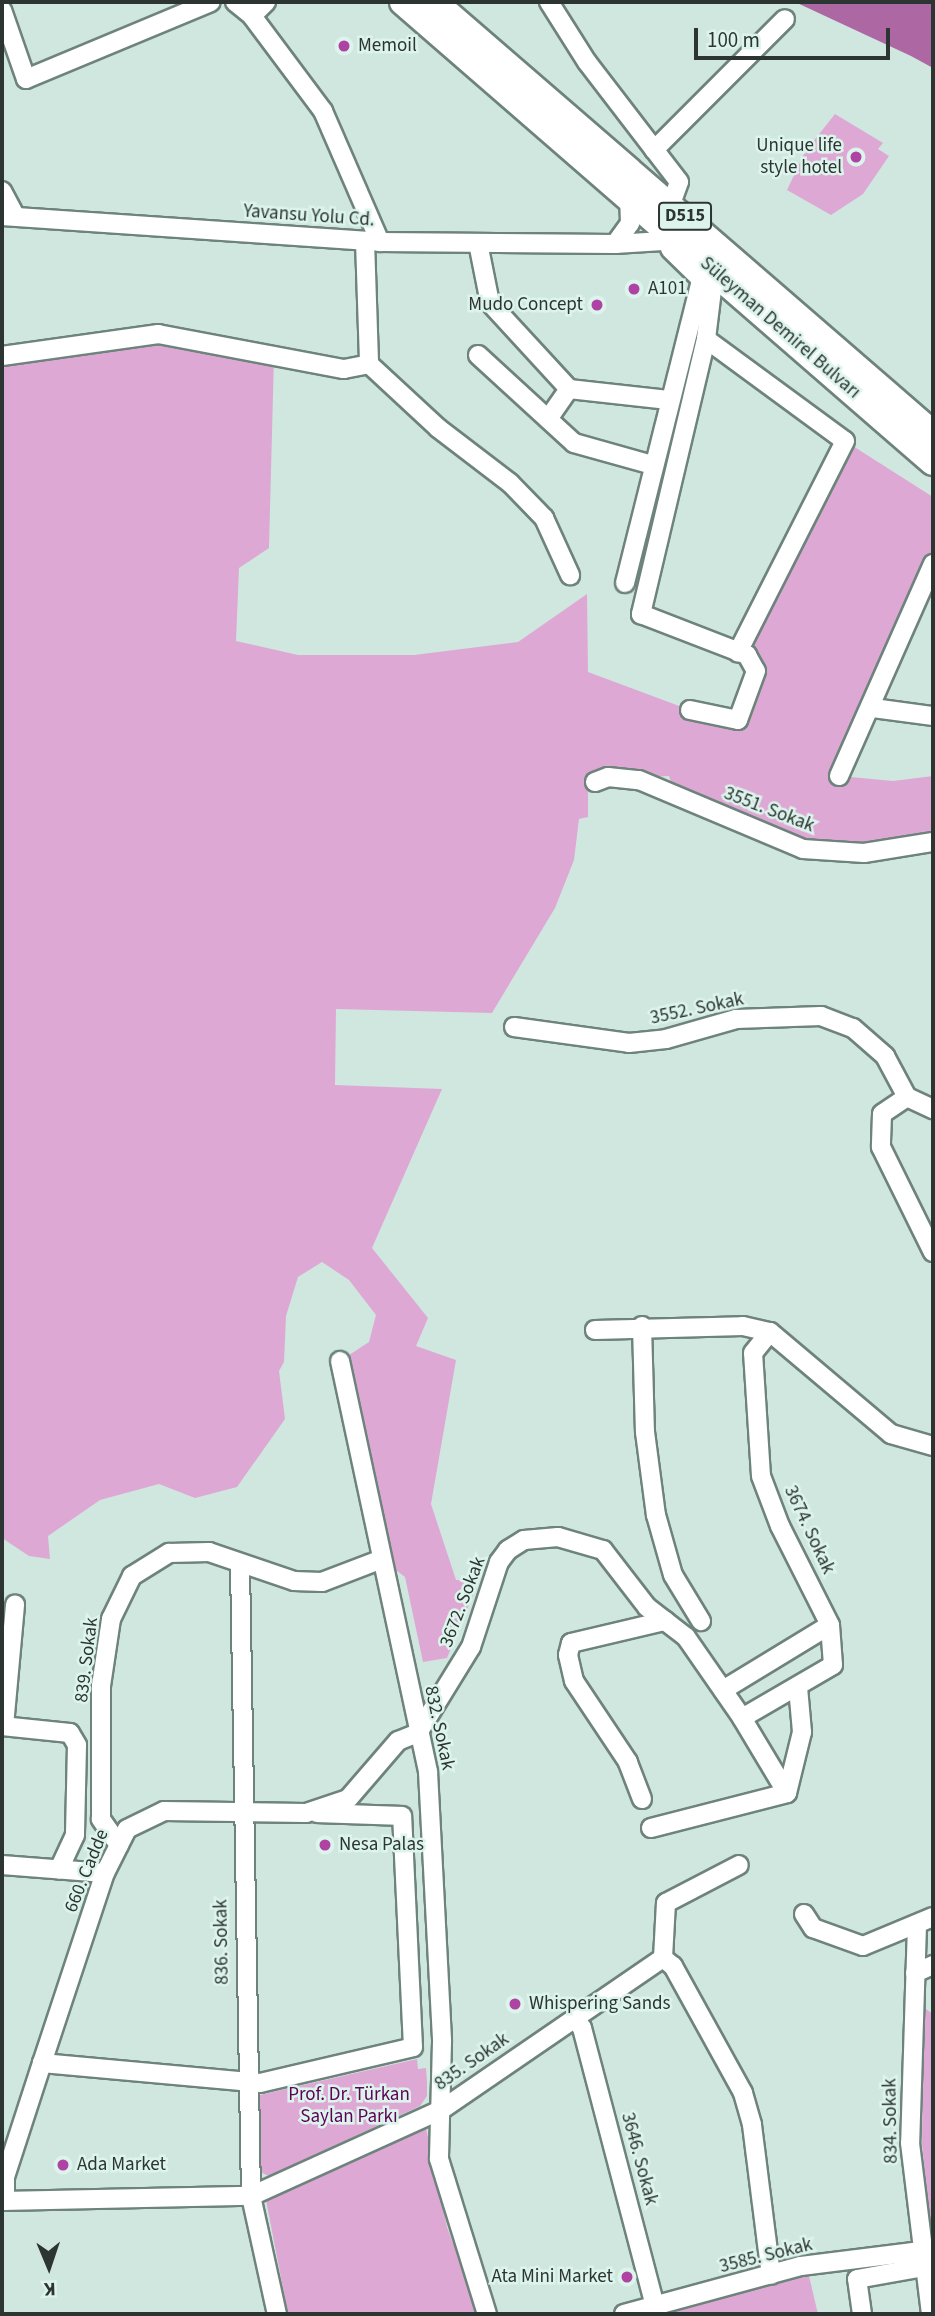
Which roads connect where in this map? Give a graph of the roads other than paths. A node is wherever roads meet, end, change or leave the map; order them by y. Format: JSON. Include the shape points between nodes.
{"nodes":[{"id":1,"x":211,"y":2,"type":"edge"},
{"id":2,"x":235,"y":2,"type":"edge"},
{"id":3,"x":266,"y":2,"type":"edge"},
{"id":4,"x":403,"y":2,"type":"edge"},
{"id":5,"x":434,"y":2,"type":"edge"},
{"id":6,"x":549,"y":2,"type":"edge"},
{"id":7,"x":2,"y":10,"type":"edge"},
{"id":8,"x":252,"y":16,"type":"junction"},
{"id":9,"x":785,"y":19,"type":"dead end"},
{"id":10,"x":654,"y":150,"type":"junction"},
{"id":11,"x":2,"y":191,"type":"edge"},
{"id":12,"x":629,"y":197,"type":"junction"},
{"id":13,"x":671,"y":204,"type":"junction"},
{"id":14,"x":8,"y":215,"type":"edge"},
{"id":15,"x":373,"y":241,"type":"junction"},
{"id":16,"x":667,"y":241,"type":"junction"},
{"id":17,"x":478,"y":243,"type":"junction"},
{"id":18,"x":615,"y":244,"type":"junction"},
{"id":19,"x":701,"y":280,"type":"junction"},
{"id":20,"x":706,"y":339,"type":"junction"},
{"id":21,"x":478,"y":355,"type":"dead end"},
{"id":22,"x":2,"y":356,"type":"edge"},
{"id":23,"x":369,"y":364,"type":"junction"},
{"id":24,"x":569,"y":389,"type":"junction"},
{"id":25,"x":668,"y":400,"type":"junction"},
{"id":26,"x":548,"y":419,"type":"junction"},
{"id":27,"x":933,"y":434,"type":"edge"},
{"id":28,"x":933,"y":462,"type":"edge"},
{"id":29,"x":653,"y":465,"type":"junction"},
{"id":30,"x":933,"y":564,"type":"edge"},
{"id":31,"x":570,"y":575,"type":"dead end"},
{"id":32,"x":625,"y":583,"type":"dead end"},
{"id":33,"x":738,"y":652,"type":"junction"},
{"id":34,"x":873,"y":708,"type":"junction"},
{"id":35,"x":690,"y":710,"type":"dead end"},
{"id":36,"x":933,"y":716,"type":"edge"},
{"id":37,"x":839,"y":776,"type":"dead end"},
{"id":38,"x":595,"y":782,"type":"dead end"},
{"id":39,"x":933,"y":842,"type":"edge"},
{"id":40,"x":514,"y":1027,"type":"dead end"},
{"id":41,"x":907,"y":1097,"type":"junction"},
{"id":42,"x":933,"y":1109,"type":"edge"},
{"id":43,"x":933,"y":1252,"type":"edge"},
{"id":44,"x":595,"y":1330,"type":"dead end"},
{"id":45,"x":770,"y":1332,"type":"junction"},
{"id":46,"x":643,"y":1335,"type":"junction"},
{"id":47,"x":340,"y":1361,"type":"dead end"},
{"id":48,"x":933,"y":1446,"type":"edge"},
{"id":49,"x":382,"y":1559,"type":"junction"},
{"id":50,"x":240,"y":1565,"type":"junction"},
{"id":51,"x":15,"y":1604,"type":"dead end"},
{"id":52,"x":701,"y":1620,"type":"dead end"},
{"id":53,"x":665,"y":1621,"type":"junction"},
{"id":54,"x":830,"y":1625,"type":"junction"},
{"id":55,"x":798,"y":1687,"type":"junction"},
{"id":56,"x":723,"y":1690,"type":"junction"},
{"id":57,"x":742,"y":1718,"type":"junction"},
{"id":58,"x":3,"y":1726,"type":"edge"},
{"id":59,"x":418,"y":1733,"type":"junction"},
{"id":60,"x":787,"y":1793,"type":"junction"},
{"id":61,"x":642,"y":1799,"type":"dead end"},
{"id":62,"x":241,"y":1811,"type":"junction"},
{"id":63,"x":306,"y":1813,"type":"junction"},
{"id":64,"x":651,"y":1828,"type":"dead end"},
{"id":65,"x":119,"y":1845,"type":"junction"},
{"id":66,"x":738,"y":1864,"type":"dead end"},
{"id":67,"x":2,"y":1865,"type":"edge"},
{"id":68,"x":59,"y":1869,"type":"junction"},
{"id":69,"x":105,"y":1873,"type":"junction"},
{"id":70,"x":804,"y":1914,"type":"dead end"},
{"id":71,"x":925,"y":1921,"type":"edge"},
{"id":72,"x":663,"y":1958,"type":"junction"},
{"id":73,"x":933,"y":1965,"type":"edge"},
{"id":74,"x":915,"y":1973,"type":"junction"},
{"id":75,"x":575,"y":2017,"type":"junction"},
{"id":76,"x":42,"y":2063,"type":"junction"},
{"id":77,"x":246,"y":2082,"type":"junction"},
{"id":78,"x":441,"y":2110,"type":"junction"},
{"id":79,"x":415,"y":2121,"type":"junction"},
{"id":80,"x":436,"y":2129,"type":"junction"},
{"id":81,"x":251,"y":2196,"type":"junction"},
{"id":82,"x":3,"y":2201,"type":"edge"},
{"id":83,"x":922,"y":2259,"type":"junction"},
{"id":84,"x":771,"y":2275,"type":"junction"},
{"id":85,"x":656,"y":2310,"type":"edge"},
{"id":86,"x":277,"y":2314,"type":"edge"},
{"id":87,"x":487,"y":2314,"type":"edge"},
{"id":88,"x":624,"y":2314,"type":"edge"},
{"id":89,"x":862,"y":2314,"type":"edge"},
{"id":90,"x":931,"y":2314,"type":"edge"}],
"edges":[{"from":1,"to":7,"type":"street","via":[[26,79]]},
{"from":2,"to":8,"type":"street"},
{"from":3,"to":8,"type":"street"},
{"from":4,"to":12,"type":"highway","name":"Süleyman Demirel Bulvarı","number":"D515"},
{"from":5,"to":13,"type":"highway","name":"Süleyman Demirel Bulvarı","number":"D515"},
{"from":6,"to":10,"type":"street","via":[[587,62]]},
{"from":8,"to":15,"type":"street","via":[[323,111]]},
{"from":9,"to":10,"type":"street"},
{"from":10,"to":13,"type":"street","via":[[679,182]]},
{"from":11,"to":14,"type":"street"},
{"from":12,"to":16,"type":"highway","name":"Süleyman Demirel Bulvarı","number":"D515"},
{"from":12,"to":18,"type":"street","via":[[630,223]]},
{"from":13,"to":27,"type":"highway","name":"Süleyman Demirel Bulvarı","number":"D515"},
{"from":14,"to":15,"type":"street","name":"Yavansu Yolu Cd."},
{"from":15,"to":17,"type":"street","name":"Yavansu Yolu Cd."},
{"from":15,"to":23,"type":"street"},
{"from":16,"to":18,"type":"street","name":"Yavansu Yolu Cd."},
{"from":16,"to":19,"type":"street","via":[[668,248]]},
{"from":16,"to":28,"type":"highway","name":"Süleyman Demirel Bulvarı","number":"D515"},
{"from":17,"to":18,"type":"street","name":"Yavansu Yolu Cd."},
{"from":17,"to":24,"type":"street","via":[[490,303]]},
{"from":19,"to":20,"type":"street","via":[[712,290]]},
{"from":19,"to":25,"type":"street"},
{"from":20,"to":33,"type":"street","via":[[641,614]]},
{"from":20,"to":33,"type":"street","via":[[845,441]]},
{"from":21,"to":26,"type":"street"},
{"from":22,"to":23,"type":"street","via":[[158,334],[344,369]]},
{"from":23,"to":31,"type":"street","via":[[527,500],[544,518]]},
{"from":24,"to":25,"type":"street"},
{"from":24,"to":26,"type":"street"},
{"from":25,"to":29,"type":"street"},
{"from":26,"to":29,"type":"street","via":[[574,443]]},
{"from":29,"to":32,"type":"street"},
{"from":30,"to":34,"type":"street"},
{"from":33,"to":35,"type":"street","via":[[747,655],[756,671],[738,720]]},
{"from":34,"to":36,"type":"street"},
{"from":34,"to":37,"type":"street"},
{"from":38,"to":39,"type":"street","name":"3551. Sokak","via":[[608,777],[639,780],[803,849],[864,853]]},
{"from":40,"to":41,"type":"street","name":"3552. Sokak","via":[[629,1043],[666,1039],[736,1019],[821,1016],[853,1028],[885,1056]]},
{"from":41,"to":42,"type":"street"},
{"from":41,"to":43,"type":"street","via":[[882,1114],[881,1147]]},
{"from":44,"to":46,"type":"street"},
{"from":45,"to":46,"type":"street","via":[[743,1326]]},
{"from":45,"to":48,"type":"street","via":[[891,1434]]},
{"from":45,"to":54,"type":"street","name":"3674. Sokak","via":[[753,1353],[761,1476],[780,1526]]},
{"from":46,"to":52,"type":"street","via":[[645,1432],[656,1515],[673,1575]]},
{"from":47,"to":49,"type":"street","name":"832. Sokak"},
{"from":49,"to":50,"type":"street","name":"839. Sokak","via":[[323,1581],[294,1581]]},
{"from":49,"to":59,"type":"street","name":"832. Sokak"},
{"from":50,"to":62,"type":"street","name":"836. Sokak"},
{"from":50,"to":65,"type":"street","name":"839. Sokak","via":[[209,1552],[169,1553],[132,1576],[110,1619],[102,1686],[101,1819]]},
{"from":51,"to":58,"type":"street"},
{"from":53,"to":56,"type":"street","name":"3672. Sokak","via":[[686,1637]]},
{"from":53,"to":59,"type":"street","name":"3672. Sokak","via":[[647,1607],[603,1550],[558,1537],[524,1541],[499,1562],[471,1647]]},
{"from":53,"to":61,"type":"street","via":[[571,1643],[568,1655],[574,1681],[628,1762]]},
{"from":54,"to":55,"type":"street","via":[[833,1665]]},
{"from":54,"to":56,"type":"street"},
{"from":55,"to":57,"type":"street"},
{"from":55,"to":60,"type":"street","via":[[802,1732]]},
{"from":56,"to":57,"type":"street","name":"3672. Sokak"},
{"from":57,"to":60,"type":"street","name":"3672. Sokak"},
{"from":58,"to":68,"type":"street","via":[[70,1734],[77,1745],[75,1835]]},
{"from":59,"to":63,"type":"street","name":"660. Cadde","via":[[398,1741],[348,1799]]},
{"from":59,"to":78,"type":"street","name":"832. Sokak","via":[[432,1812]]},
{"from":60,"to":64,"type":"street"},
{"from":62,"to":63,"type":"street","name":"660. Cadde"},
{"from":62,"to":65,"type":"street","name":"660. Cadde","via":[[164,1811],[127,1829]]},
{"from":62,"to":77,"type":"street","name":"836. Sokak"},
{"from":63,"to":77,"type":"street","via":[[402,1816],[413,2047],[260,2083]]},
{"from":65,"to":69,"type":"street","name":"660. Cadde"},
{"from":66,"to":72,"type":"street","via":[[666,1903]]},
{"from":67,"to":68,"type":"street"},
{"from":68,"to":69,"type":"street"},
{"from":69,"to":76,"type":"street","name":"660. Cadde"},
{"from":70,"to":71,"type":"street","via":[[813,1928],[863,1946]]},
{"from":71,"to":74,"type":"street","name":"834. Sokak"},
{"from":72,"to":75,"type":"street","name":"835. Sokak"},
{"from":72,"to":84,"type":"street","via":[[673,1966],[743,2093],[752,2125]]},
{"from":73,"to":74,"type":"street"},
{"from":74,"to":83,"type":"street","name":"834. Sokak","via":[[910,2143]]},
{"from":75,"to":78,"type":"street","name":"835. Sokak"},
{"from":75,"to":85,"type":"street","name":"3646. Sokak","via":[[582,2028]]},
{"from":76,"to":77,"type":"street"},
{"from":76,"to":82,"type":"street","name":"660. Cadde","via":[[5,2177]]},
{"from":77,"to":81,"type":"street","name":"836. Sokak"},
{"from":78,"to":79,"type":"street","name":"835. Sokak"},
{"from":78,"to":80,"type":"street","name":"832. Sokak"},
{"from":79,"to":80,"type":"street","via":[[429,2121]]},
{"from":79,"to":81,"type":"street","name":"835. Sokak"},
{"from":80,"to":87,"type":"street","via":[[439,2159]]},
{"from":81,"to":82,"type":"street","name":"835. Sokak"},
{"from":81,"to":86,"type":"street","name":"836. Sokak"},
{"from":83,"to":84,"type":"street","name":"3585. Sokak","via":[[802,2266]]},
{"from":83,"to":89,"type":"street","via":[[857,2279]]},
{"from":83,"to":90,"type":"street","name":"834. Sokak"},
{"from":84,"to":85,"type":"street","name":"3585. Sokak"},
{"from":85,"to":88,"type":"street","name":"3585. Sokak"}]}
